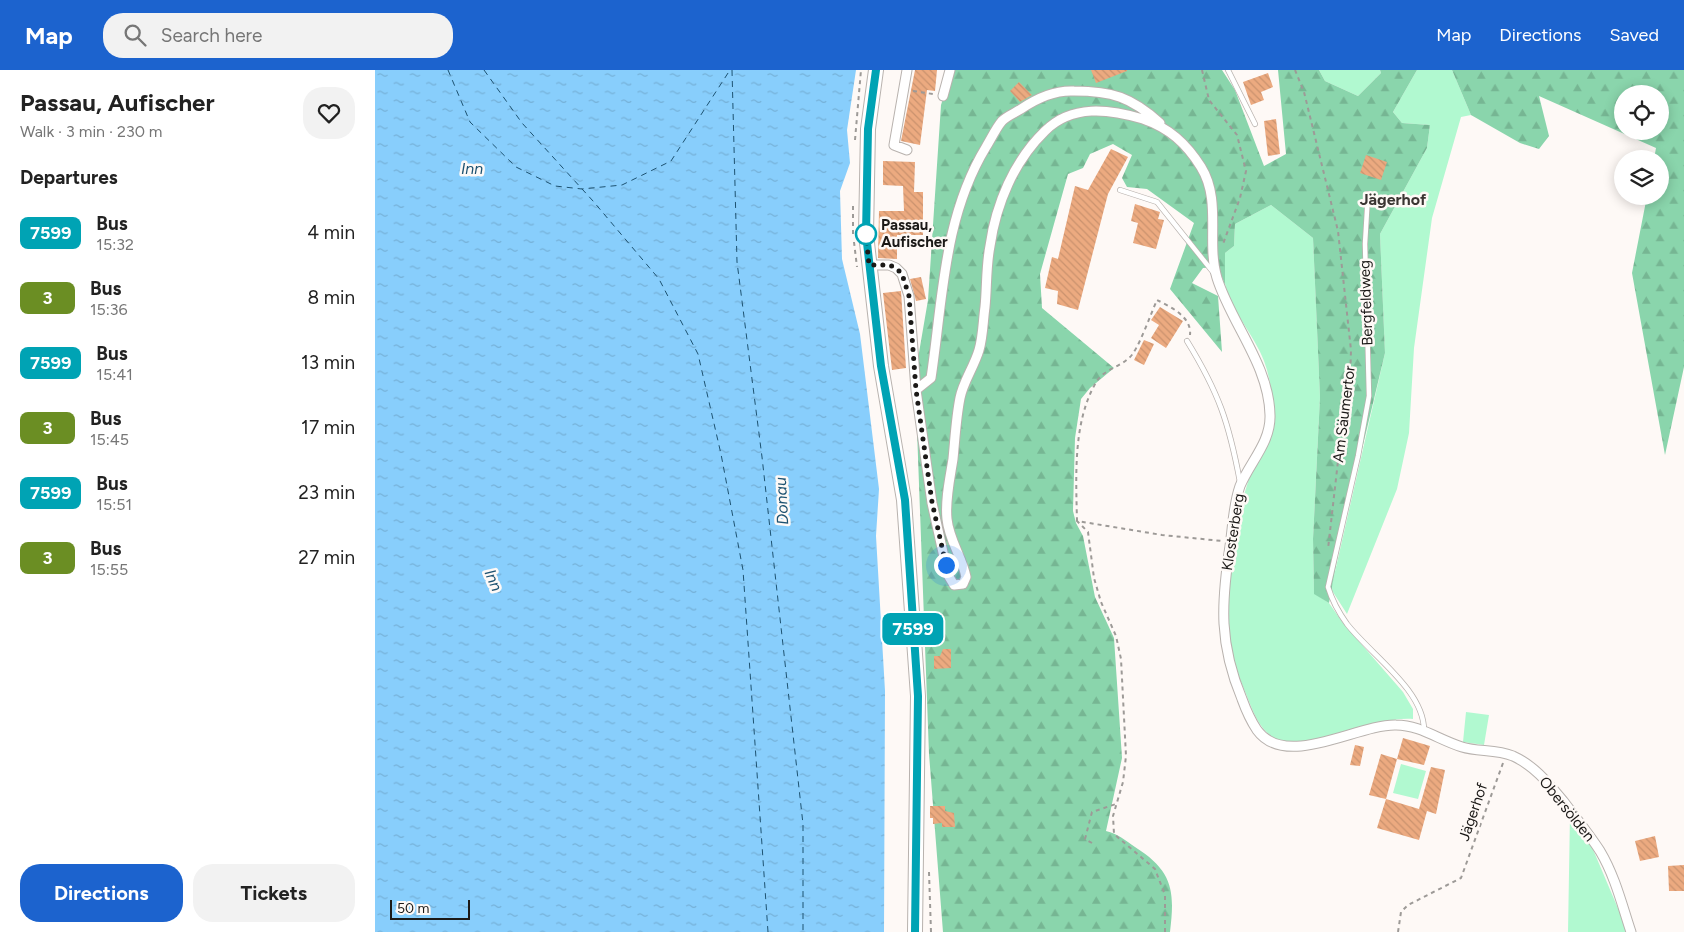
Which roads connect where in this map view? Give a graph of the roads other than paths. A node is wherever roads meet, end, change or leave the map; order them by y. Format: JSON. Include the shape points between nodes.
{"nodes":[{"id":1,"x":876,"y":70,"type":"edge"},
{"id":2,"x":907,"y":70,"type":"edge"},
{"id":3,"x":950,"y":70,"type":"edge"},
{"id":4,"x":1228,"y":70,"type":"edge"},
{"id":5,"x":943,"y":96,"type":"dead end"},
{"id":6,"x":1255,"y":124,"type":"dead end"},
{"id":7,"x":1164,"y":126,"type":"junction"},
{"id":8,"x":907,"y":150,"type":"dead end"},
{"id":9,"x":1120,"y":190,"type":"dead end"},
{"id":10,"x":1368,"y":194,"type":"dead end"},
{"id":11,"x":864,"y":268,"type":"junction"},
{"id":12,"x":1217,"y":277,"type":"junction"},
{"id":13,"x":1187,"y":341,"type":"road end"},
{"id":14,"x":916,"y":390,"type":"junction"},
{"id":15,"x":1241,"y":486,"type":"junction"},
{"id":16,"x":1424,"y":730,"type":"junction"},
{"id":17,"x":915,"y":932,"type":"edge"},
{"id":18,"x":1631,"y":932,"type":"edge"}],
"edges":[{"from":1,"to":11,"type":"main road","via":[[868,129]]},
{"from":2,"to":8,"type":"street","via":[[894,145]]},
{"from":3,"to":5,"type":"street"},
{"from":4,"to":6,"type":"lane"},
{"from":7,"to":12,"type":"street","name":"Klosterberg","via":[[1193,157],[1208,182],[1213,206],[1212,242]]},
{"from":7,"to":14,"type":"street","name":"Klosterberg","via":[[1125,98],[1110,92],[1086,91],[1051,93],[1002,121],[974,168],[954,220],[941,290],[931,378]]},
{"from":7,"to":14,"type":"street","via":[[1105,110],[1081,111],[1062,118],[1047,128],[1032,145],[1005,190],[989,247],[980,348],[960,396],[947,517],[966,577],[959,586],[954,585],[948,575],[935,522]]},
{"from":9,"to":12,"type":"lane","via":[[1157,202]]},
{"from":10,"to":16,"type":"lane","name":"Bergfeldweg","via":[[1365,244],[1369,396],[1328,587],[1346,623],[1414,696],[1424,719]]},
{"from":11,"to":14,"type":"street","via":[[889,265],[902,274],[909,296]]},
{"from":11,"to":17,"type":"main road","via":[[905,500],[918,696]]},
{"from":12,"to":15,"type":"street","name":"Klosterberg","via":[[1252,350],[1266,390],[1270,417],[1267,436]]},
{"from":13,"to":15,"type":"lane","via":[[1220,400],[1230,430]]},
{"from":15,"to":16,"type":"street","name":"Klosterberg","via":[[1235,505],[1223,632],[1226,655],[1250,718],[1262,736],[1275,745],[1293,747],[1378,726],[1399,725]]},
{"from":16,"to":18,"type":"street","name":"Obersölden","via":[[1466,748],[1508,754],[1546,780],[1601,853]]}]}
